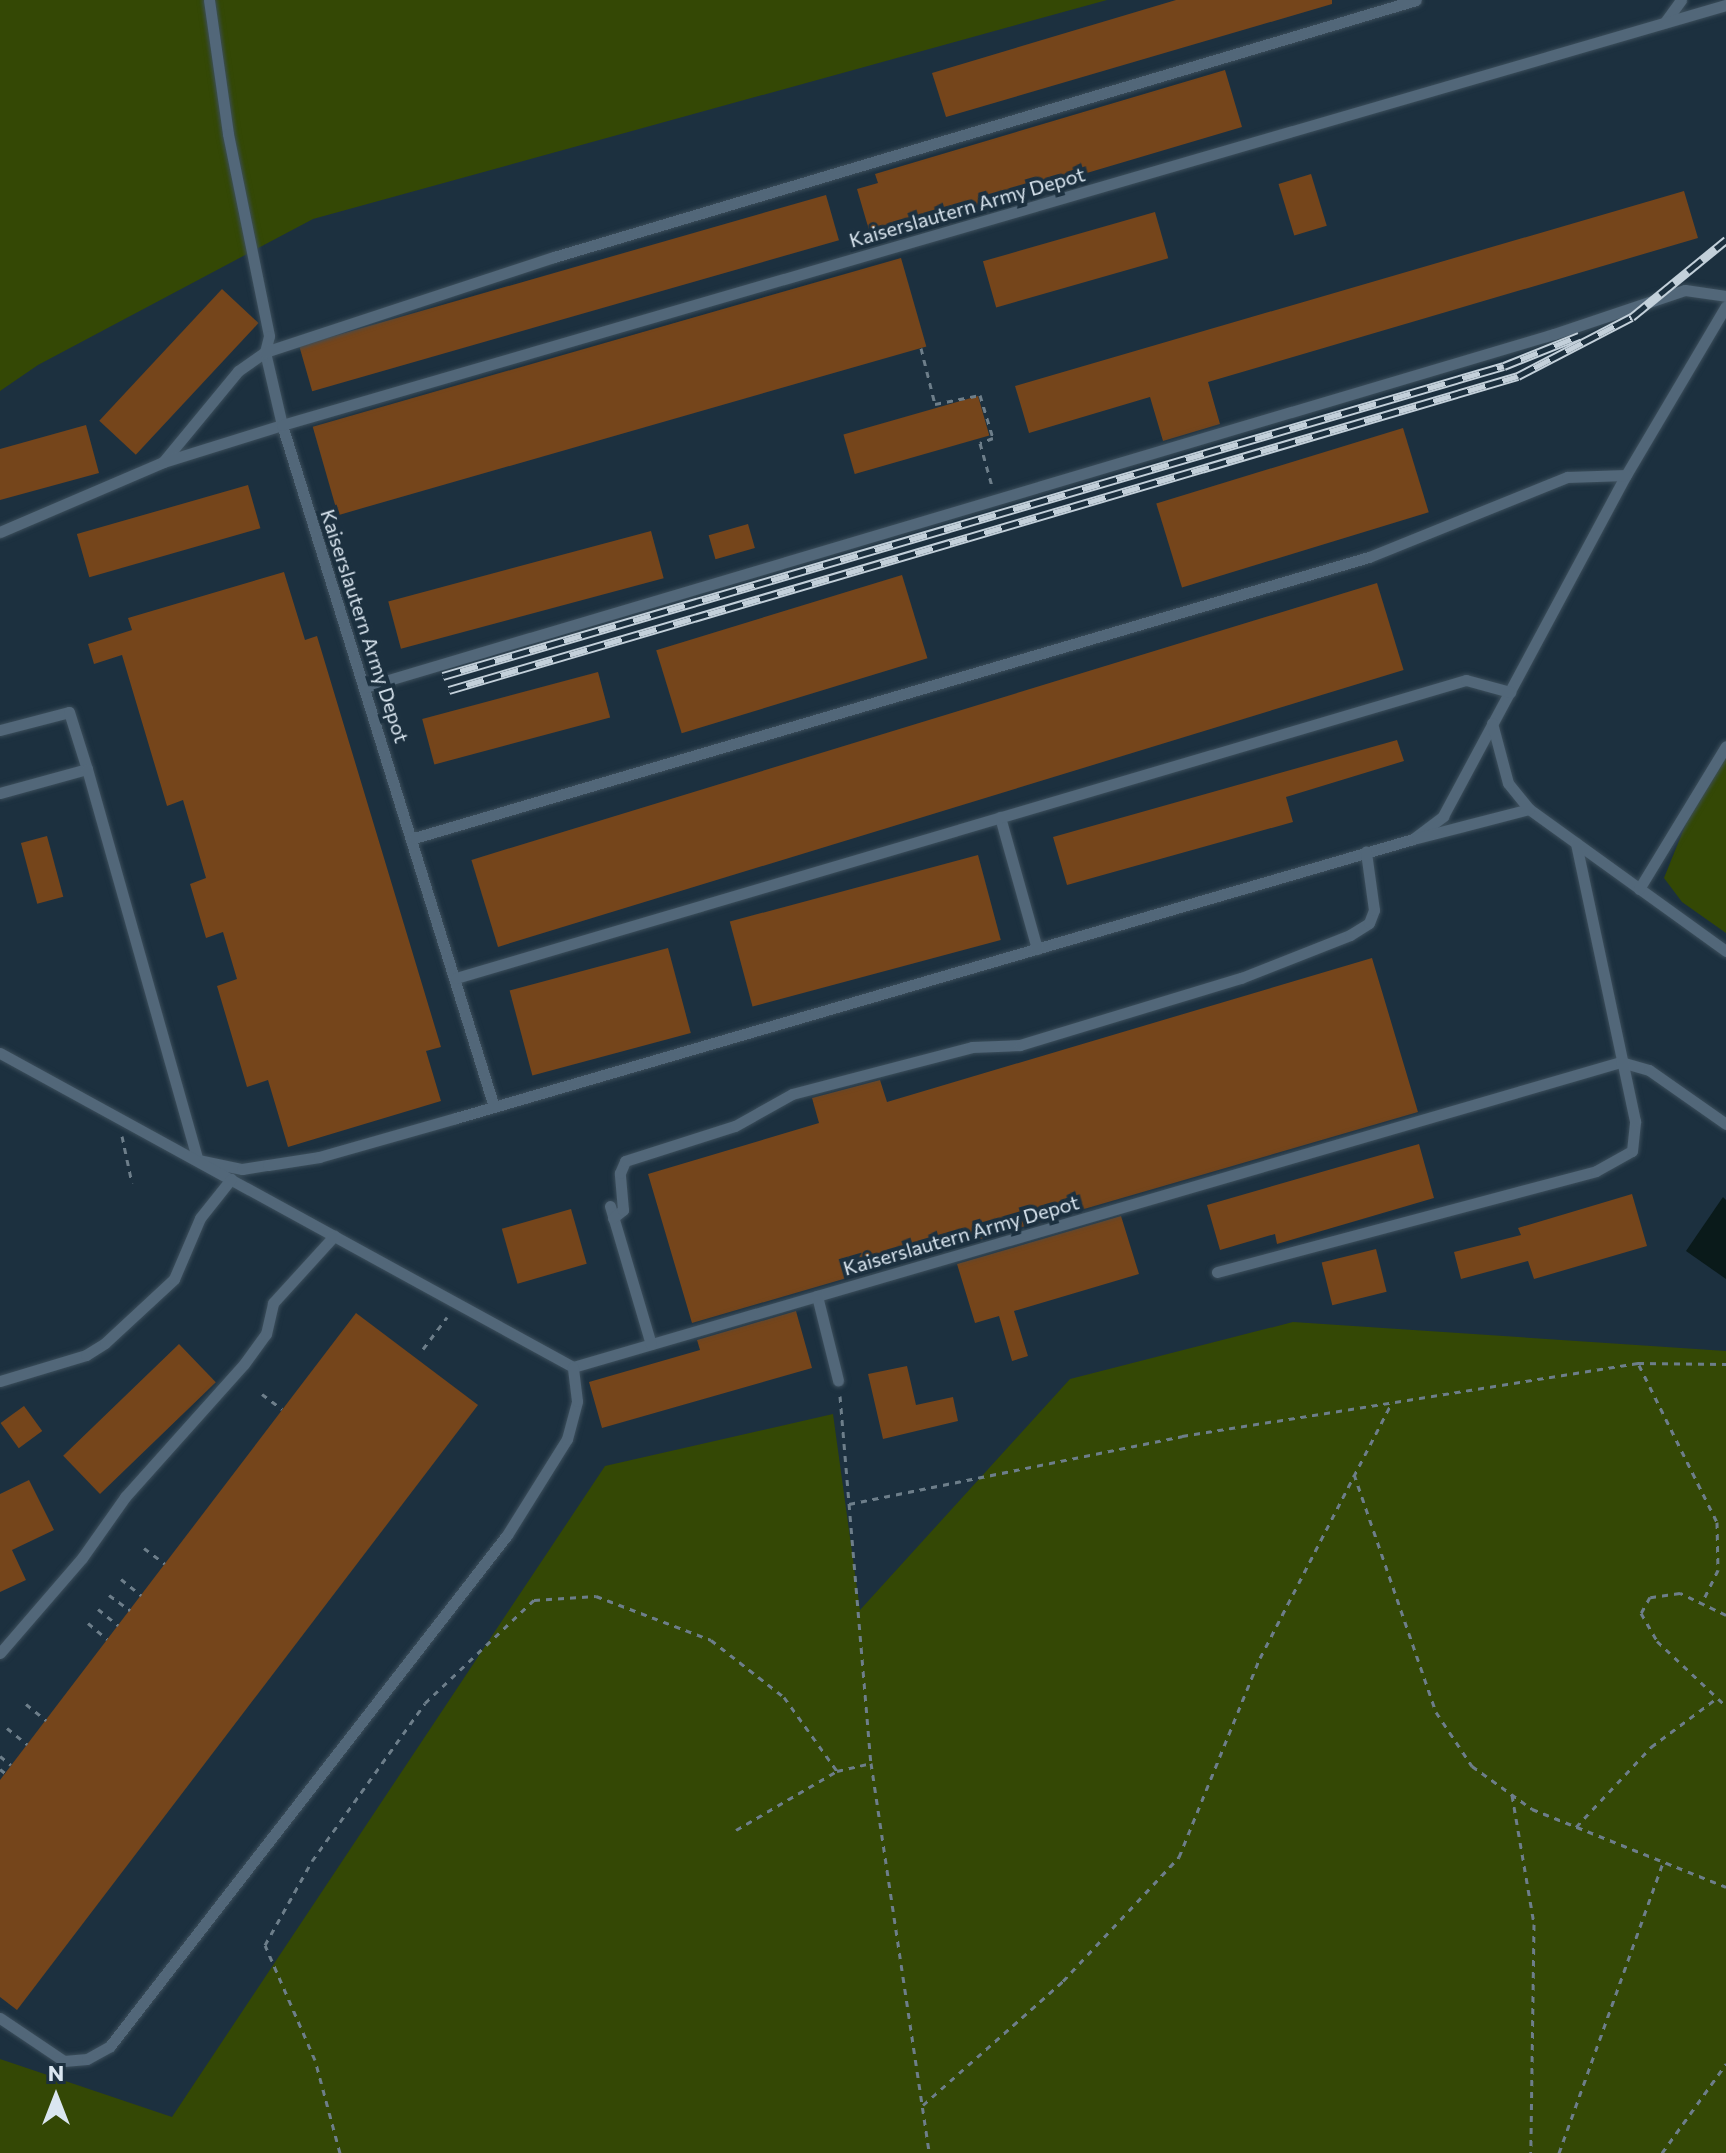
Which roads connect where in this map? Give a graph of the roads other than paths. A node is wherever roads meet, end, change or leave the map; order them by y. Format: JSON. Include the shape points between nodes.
{"nodes":[{"id":1,"x":209,"y":0,"type":"edge"},
{"id":2,"x":1416,"y":0,"type":"edge"},
{"id":3,"x":1681,"y":0,"type":"edge"},
{"id":4,"x":1726,"y":5,"type":"edge"},
{"id":5,"x":1662,"y":24,"type":"junction"},
{"id":6,"x":1726,"y":296,"type":"edge"},
{"id":7,"x":1726,"y":306,"type":"edge"},
{"id":8,"x":265,"y":352,"type":"junction"},
{"id":9,"x":282,"y":425,"type":"junction"},
{"id":10,"x":163,"y":462,"type":"junction"},
{"id":11,"x":1626,"y":475,"type":"junction"},
{"id":12,"x":0,"y":532,"type":"edge"},
{"id":13,"x":365,"y":687,"type":"junction"},
{"id":14,"x":1510,"y":692,"type":"junction"},
{"id":15,"x":1492,"y":723,"type":"junction"},
{"id":16,"x":0,"y":730,"type":"edge"},
{"id":17,"x":1726,"y":746,"type":"edge"},
{"id":18,"x":87,"y":769,"type":"junction"},
{"id":19,"x":0,"y":793,"type":"edge"},
{"id":20,"x":1529,"y":809,"type":"junction"},
{"id":21,"x":1000,"y":817,"type":"junction"},
{"id":22,"x":414,"y":838,"type":"junction"},
{"id":23,"x":1413,"y":839,"type":"junction"},
{"id":24,"x":1576,"y":843,"type":"junction"},
{"id":25,"x":1366,"y":852,"type":"junction"},
{"id":26,"x":1639,"y":889,"type":"junction"},
{"id":27,"x":1037,"y":949,"type":"junction"},
{"id":28,"x":1726,"y":951,"type":"edge"},
{"id":29,"x":456,"y":978,"type":"junction"},
{"id":30,"x":0,"y":1053,"type":"edge"},
{"id":31,"x":1621,"y":1062,"type":"junction"},
{"id":32,"x":494,"y":1107,"type":"junction"},
{"id":33,"x":1726,"y":1124,"type":"edge"},
{"id":34,"x":198,"y":1160,"type":"junction"},
{"id":35,"x":231,"y":1179,"type":"junction"},
{"id":36,"x":334,"y":1236,"type":"junction"},
{"id":37,"x":1217,"y":1272,"type":"dead end"},
{"id":38,"x":817,"y":1296,"type":"junction"},
{"id":39,"x":651,"y":1344,"type":"junction"},
{"id":40,"x":573,"y":1367,"type":"junction"},
{"id":41,"x":838,"y":1380,"type":"road end"},
{"id":42,"x":0,"y":1381,"type":"edge"},
{"id":43,"x":0,"y":1653,"type":"edge"},
{"id":44,"x":0,"y":2018,"type":"edge"}],
"edges":[{"from":1,"to":8,"type":"lane","name":"Kaiserslautern Army Depot","via":[[228,134],[269,336]]},
{"from":2,"to":8,"type":"lane","name":"Kaiserslautern Army Depot","via":[[554,257]]},
{"from":3,"to":5,"type":"lane"},
{"from":4,"to":5,"type":"lane","name":"Kaiserslautern Army Depot"},
{"from":5,"to":9,"type":"lane","name":"Kaiserslautern Army Depot"},
{"from":6,"to":13,"type":"lane","via":[[1685,290],[1554,334]]},
{"from":7,"to":11,"type":"lane"},
{"from":8,"to":9,"type":"lane","name":"Kaiserslautern Army Depot"},
{"from":8,"to":10,"type":"lane","name":"Kaiserslautern Army Depot","via":[[238,371]]},
{"from":9,"to":10,"type":"lane","name":"Kaiserslautern Army Depot"},
{"from":9,"to":13,"type":"lane","name":"Kaiserslautern Army Depot"},
{"from":10,"to":12,"type":"lane","name":"Kaiserslautern Army Depot"},
{"from":11,"to":14,"type":"lane"},
{"from":11,"to":22,"type":"lane","via":[[1567,477],[1369,557]]},
{"from":13,"to":22,"type":"lane","name":"Kaiserslautern Army Depot"},
{"from":14,"to":15,"type":"lane"},
{"from":14,"to":21,"type":"lane","via":[[1466,680]]},
{"from":15,"to":20,"type":"lane","via":[[1508,783]]},
{"from":15,"to":23,"type":"lane","via":[[1443,816]]},
{"from":16,"to":18,"type":"lane","via":[[69,712]]},
{"from":17,"to":26,"type":"lane"},
{"from":18,"to":19,"type":"lane"},
{"from":18,"to":34,"type":"lane"},
{"from":20,"to":23,"type":"lane"},
{"from":20,"to":24,"type":"lane"},
{"from":21,"to":27,"type":"lane"},
{"from":21,"to":29,"type":"lane"},
{"from":22,"to":29,"type":"lane","name":"Kaiserslautern Army Depot"},
{"from":23,"to":25,"type":"lane"},
{"from":24,"to":26,"type":"lane"},
{"from":24,"to":31,"type":"lane"},
{"from":25,"to":27,"type":"lane"},
{"from":25,"to":39,"type":"lane","via":[[1374,910],[1369,923],[1350,935],[1241,978],[1020,1045],[972,1047],[792,1094],[735,1126],[625,1161],[620,1173],[623,1210],[612,1212]]},
{"from":26,"to":28,"type":"lane"},
{"from":27,"to":32,"type":"lane"},
{"from":29,"to":32,"type":"lane","name":"Kaiserslautern Army Depot"},
{"from":30,"to":34,"type":"lane"},
{"from":31,"to":33,"type":"lane","via":[[1649,1070]]},
{"from":31,"to":37,"type":"lane","via":[[1635,1121],[1632,1151],[1596,1171]]},
{"from":31,"to":38,"type":"lane","name":"Kaiserslautern Army Depot"},
{"from":32,"to":34,"type":"lane","via":[[319,1157],[242,1169]]},
{"from":34,"to":35,"type":"lane"},
{"from":35,"to":36,"type":"lane"},
{"from":35,"to":42,"type":"lane","via":[[200,1218],[174,1279],[105,1343],[86,1355]]},
{"from":36,"to":40,"type":"lane"},
{"from":36,"to":43,"type":"lane","via":[[273,1303],[266,1334]]},
{"from":38,"to":39,"type":"lane","name":"Kaiserslautern Army Depot"},
{"from":38,"to":41,"type":"lane"},
{"from":39,"to":40,"type":"lane","name":"Kaiserslautern Army Depot"},
{"from":40,"to":44,"type":"lane","via":[[577,1401],[570,1432],[514,1525],[110,2046],[87,2059],[54,2058]]}]}
